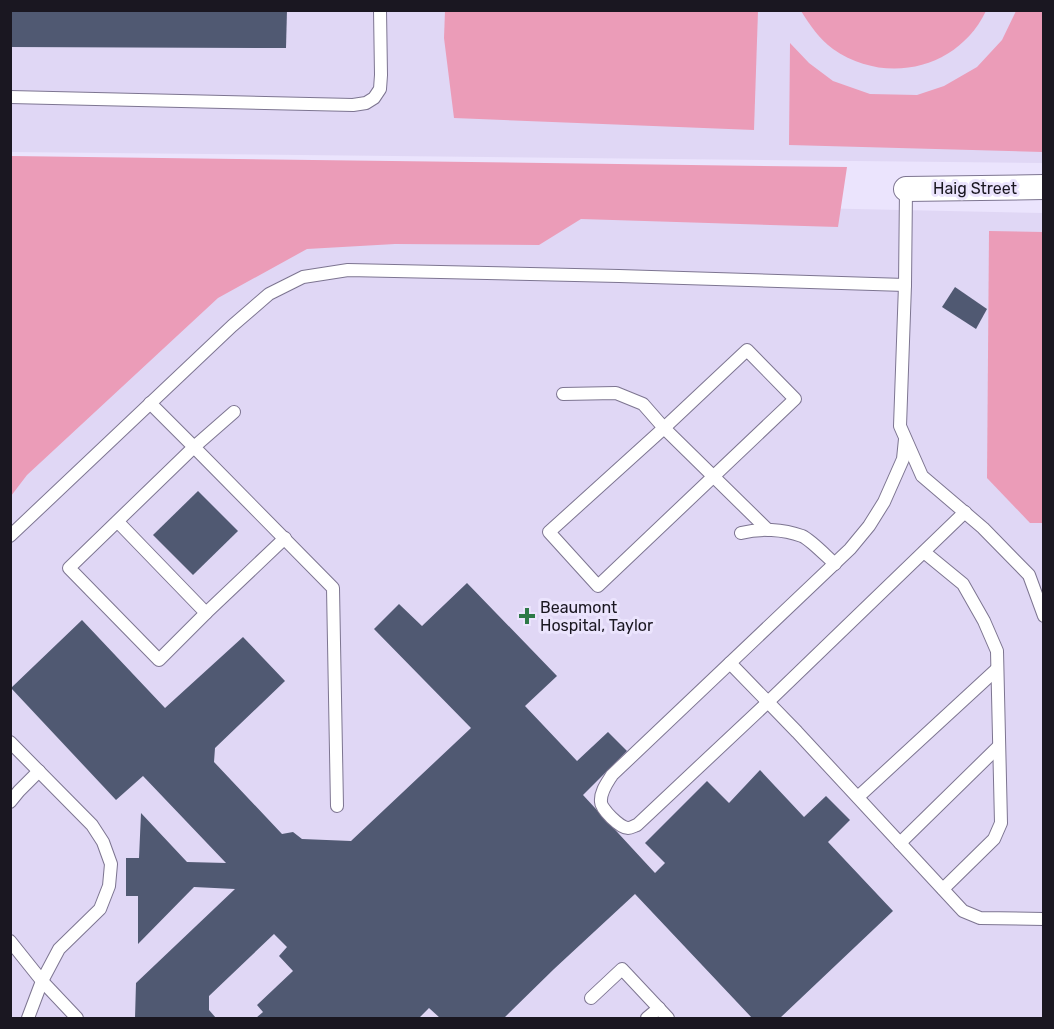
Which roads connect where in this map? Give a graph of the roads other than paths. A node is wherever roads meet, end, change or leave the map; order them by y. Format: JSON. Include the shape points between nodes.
{"nodes":[{"id":1,"x":381,"y":10,"type":"edge"},
{"id":2,"x":10,"y":98,"type":"edge"},
{"id":3,"x":1044,"y":187,"type":"edge"},
{"id":4,"x":906,"y":189,"type":"joint"},
{"id":5,"x":905,"y":285,"type":"junction"},
{"id":6,"x":563,"y":394,"type":"dead end"},
{"id":7,"x":150,"y":403,"type":"junction"},
{"id":8,"x":234,"y":412,"type":"dead end"},
{"id":9,"x":664,"y":428,"type":"junction"},
{"id":10,"x":905,"y":439,"type":"junction"},
{"id":11,"x":194,"y":447,"type":"junction"},
{"id":12,"x":714,"y":477,"type":"junction"},
{"id":13,"x":965,"y":512,"type":"junction"},
{"id":14,"x":118,"y":522,"type":"junction"},
{"id":15,"x":768,"y":530,"type":"junction"},
{"id":16,"x":741,"y":533,"type":"dead end"},
{"id":17,"x":10,"y":536,"type":"edge"},
{"id":18,"x":285,"y":538,"type":"junction"},
{"id":19,"x":924,"y":552,"type":"junction"},
{"id":20,"x":835,"y":564,"type":"junction"},
{"id":21,"x":206,"y":614,"type":"junction"},
{"id":22,"x":1044,"y":616,"type":"edge"},
{"id":23,"x":730,"y":663,"type":"junction"},
{"id":24,"x":997,"y":669,"type":"junction"},
{"id":25,"x":768,"y":702,"type":"junction"},
{"id":26,"x":10,"y":742,"type":"edge"},
{"id":27,"x":999,"y":746,"type":"junction"},
{"id":28,"x":39,"y":771,"type":"junction"},
{"id":29,"x":858,"y":797,"type":"junction"},
{"id":30,"x":10,"y":802,"type":"edge"},
{"id":31,"x":337,"y":806,"type":"dead end"},
{"id":32,"x":900,"y":843,"type":"junction"},
{"id":33,"x":943,"y":889,"type":"junction"},
{"id":34,"x":1044,"y":919,"type":"edge"},
{"id":35,"x":10,"y":941,"type":"edge"},
{"id":36,"x":42,"y":981,"type":"junction"},
{"id":37,"x":591,"y":998,"type":"dead end"},
{"id":38,"x":658,"y":1008,"type":"junction"},
{"id":39,"x":28,"y":1018,"type":"edge"},
{"id":40,"x":77,"y":1018,"type":"edge"},
{"id":41,"x":647,"y":1018,"type":"edge"},
{"id":42,"x":668,"y":1018,"type":"edge"}],
"edges":[{"from":1,"to":2,"type":"lane","via":[[380,89],[366,103]]},
{"from":3,"to":4,"type":"street","name":"Haig Street"},
{"from":4,"to":5,"type":"lane"},
{"from":5,"to":7,"type":"lane","via":[[348,270],[303,277],[269,294]]},
{"from":5,"to":10,"type":"lane","via":[[900,426]]},
{"from":6,"to":9,"type":"lane","via":[[616,393],[643,404]]},
{"from":7,"to":11,"type":"lane"},
{"from":7,"to":17,"type":"lane"},
{"from":8,"to":11,"type":"lane"},
{"from":9,"to":12,"type":"lane"},
{"from":9,"to":12,"type":"lane","via":[[747,350],[795,399]]},
{"from":9,"to":12,"type":"lane","via":[[549,532],[598,585]]},
{"from":10,"to":13,"type":"lane","via":[[922,476]]},
{"from":10,"to":20,"type":"lane","via":[[903,459],[884,502],[869,526]]},
{"from":11,"to":14,"type":"lane"},
{"from":11,"to":18,"type":"lane"},
{"from":12,"to":15,"type":"lane"},
{"from":13,"to":19,"type":"lane"},
{"from":13,"to":22,"type":"lane","via":[[1029,575]]},
{"from":14,"to":21,"type":"lane"},
{"from":14,"to":21,"type":"lane","via":[[69,568],[159,660]]},
{"from":15,"to":16,"type":"lane"},
{"from":15,"to":20,"type":"lane","via":[[804,537]]},
{"from":18,"to":21,"type":"lane"},
{"from":18,"to":31,"type":"lane","via":[[333,588]]},
{"from":19,"to":24,"type":"lane","via":[[963,584],[997,651]]},
{"from":19,"to":25,"type":"lane"},
{"from":20,"to":23,"type":"lane"},
{"from":23,"to":25,"type":"lane"},
{"from":23,"to":25,"type":"lane","via":[[612,775],[602,791],[603,810],[619,826],[637,825]]},
{"from":24,"to":27,"type":"lane"},
{"from":24,"to":29,"type":"lane"},
{"from":25,"to":29,"type":"lane"},
{"from":26,"to":28,"type":"lane"},
{"from":27,"to":32,"type":"lane"},
{"from":27,"to":33,"type":"lane","via":[[1001,824],[993,839]]},
{"from":28,"to":30,"type":"lane"},
{"from":28,"to":36,"type":"lane","via":[[92,825],[111,864],[109,886],[100,909],[59,949]]},
{"from":29,"to":32,"type":"lane"},
{"from":32,"to":33,"type":"lane"},
{"from":33,"to":34,"type":"lane","via":[[963,911],[981,918]]},
{"from":35,"to":36,"type":"lane"},
{"from":36,"to":39,"type":"lane"},
{"from":36,"to":40,"type":"lane"},
{"from":37,"to":38,"type":"lane","via":[[622,969]]},
{"from":38,"to":41,"type":"lane"},
{"from":38,"to":42,"type":"lane"}]}
